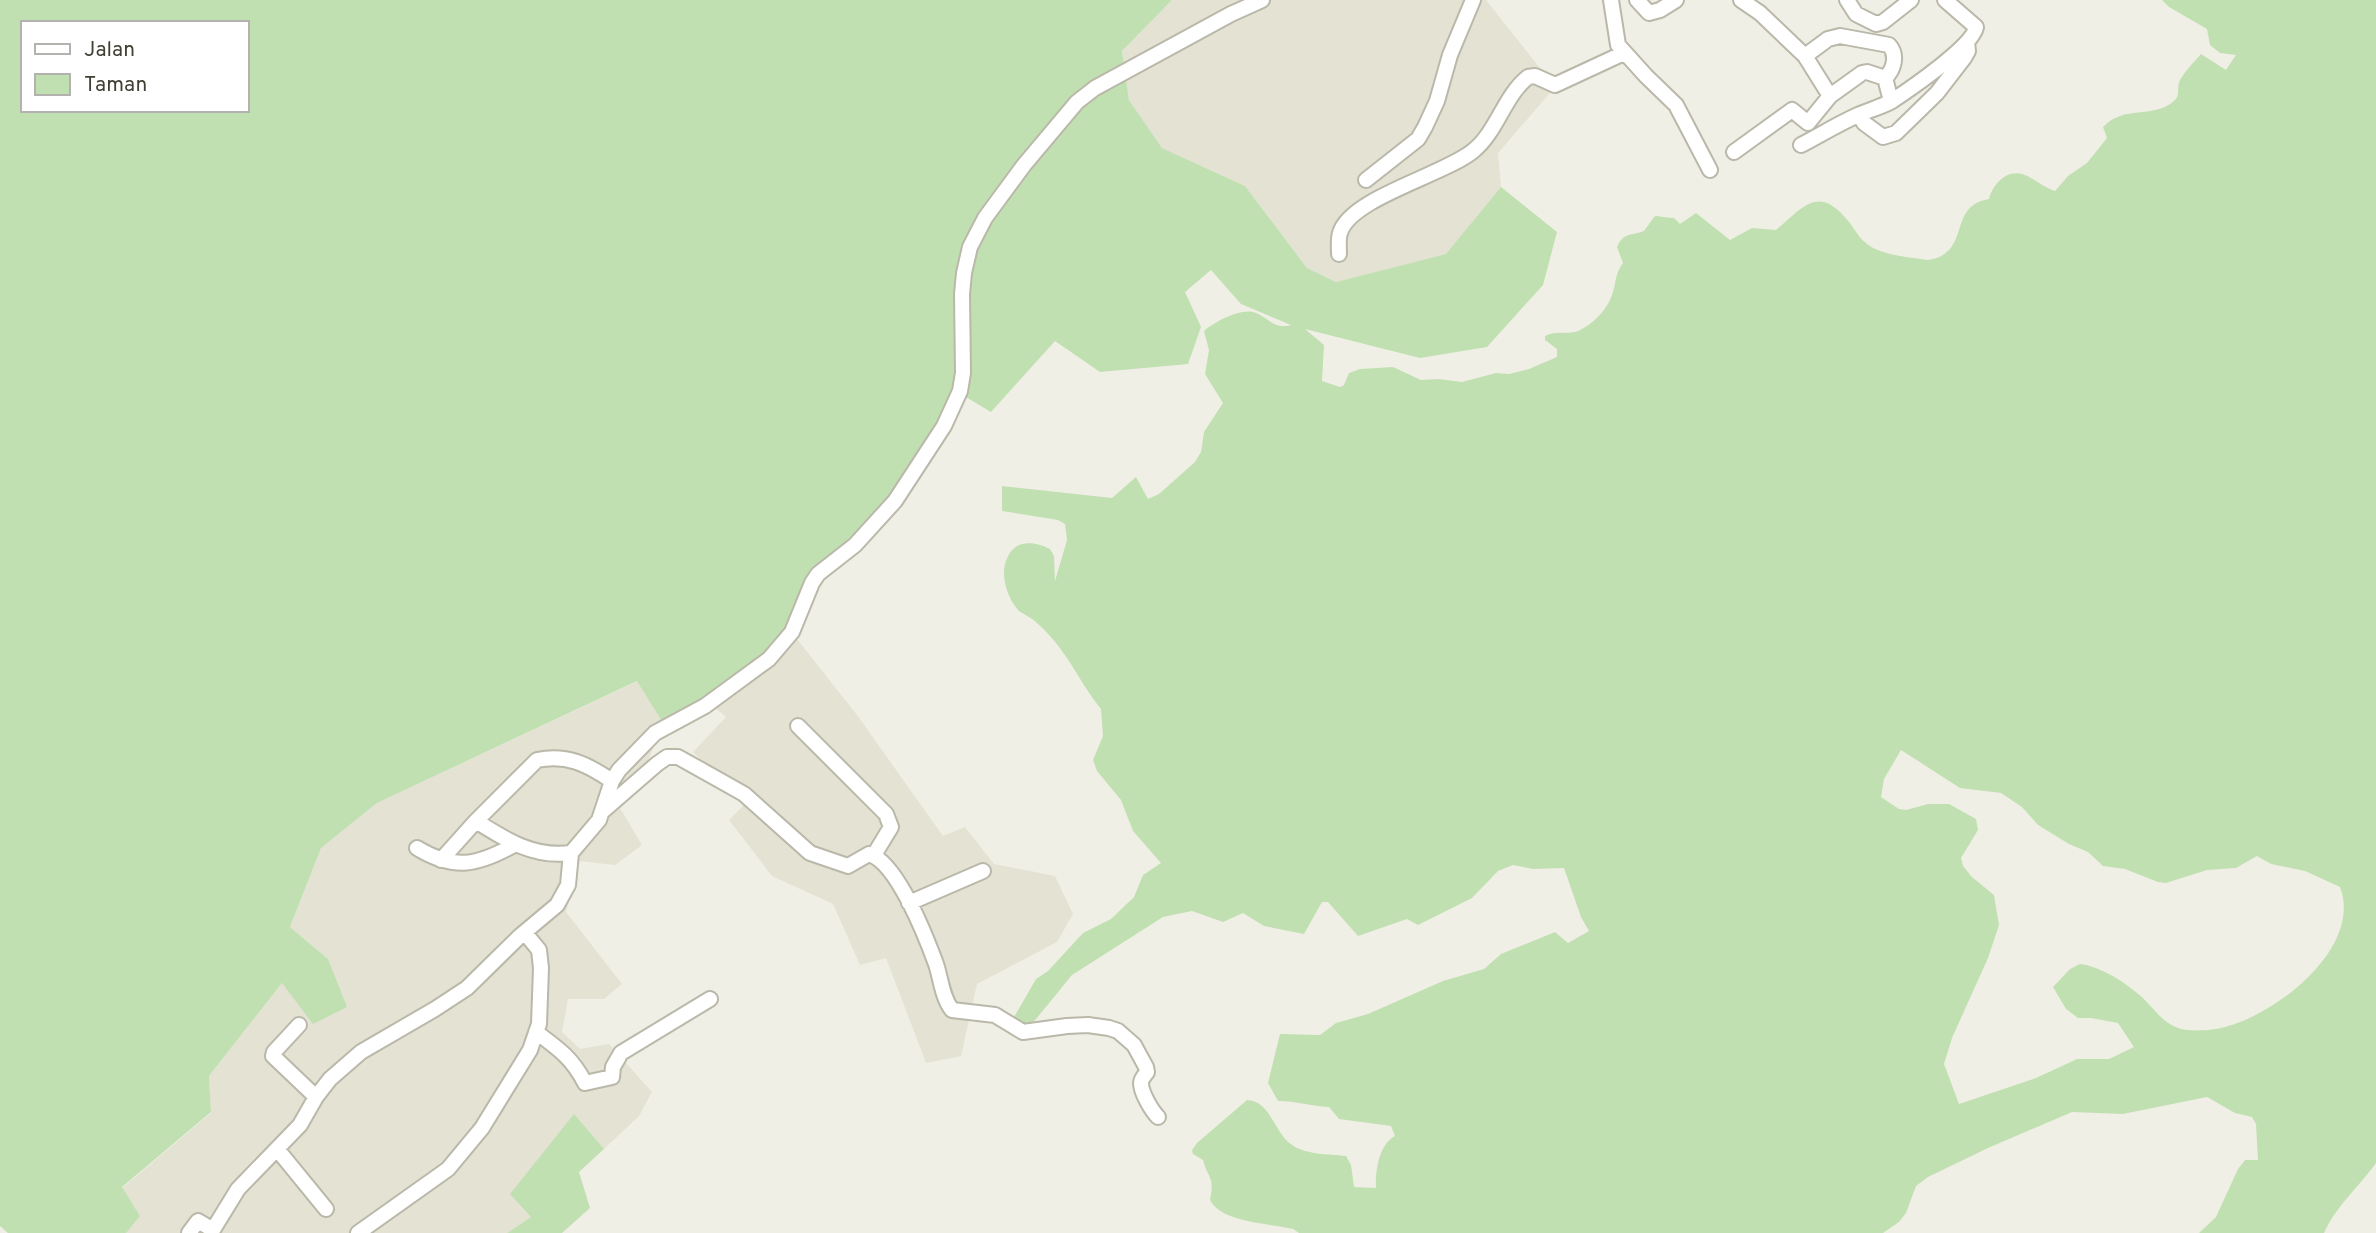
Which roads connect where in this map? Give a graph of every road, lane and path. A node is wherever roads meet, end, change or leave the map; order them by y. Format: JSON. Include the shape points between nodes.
{"nodes":[{"id":1,"x":1262,"y":0,"type":"edge"},
{"id":2,"x":1473,"y":0,"type":"edge"},
{"id":3,"x":1611,"y":0,"type":"edge"},
{"id":4,"x":1637,"y":0,"type":"edge"},
{"id":5,"x":1676,"y":0,"type":"edge"},
{"id":6,"x":1741,"y":0,"type":"edge"},
{"id":7,"x":1847,"y":0,"type":"edge"},
{"id":8,"x":1911,"y":0,"type":"edge"},
{"id":9,"x":1945,"y":0,"type":"edge"},
{"id":10,"x":1967,"y":42,"type":"junction"},
{"id":11,"x":1624,"y":53,"type":"junction"},
{"id":12,"x":1805,"y":56,"type":"junction"},
{"id":13,"x":1885,"y":78,"type":"junction"},
{"id":14,"x":1830,"y":96,"type":"junction"},
{"id":15,"x":1891,"y":101,"type":"junction"},
{"id":16,"x":1859,"y":115,"type":"junction"},
{"id":17,"x":1801,"y":145,"type":"dead end"},
{"id":18,"x":1734,"y":152,"type":"dead end"},
{"id":19,"x":1710,"y":170,"type":"dead end"},
{"id":20,"x":1366,"y":180,"type":"dead end"},
{"id":21,"x":1339,"y":254,"type":"dead end"},
{"id":22,"x":797,"y":726,"type":"dead end"},
{"id":23,"x":612,"y":780,"type":"junction"},
{"id":24,"x":604,"y":810,"type":"junction"},
{"id":25,"x":476,"y":821,"type":"junction"},
{"id":26,"x":514,"y":845,"type":"junction"},
{"id":27,"x":417,"y":848,"type":"dead end"},
{"id":28,"x":571,"y":853,"type":"junction"},
{"id":29,"x":874,"y":855,"type":"junction"},
{"id":30,"x":441,"y":860,"type":"junction"},
{"id":31,"x":983,"y":870,"type":"dead end"},
{"id":32,"x":909,"y":903,"type":"junction"},
{"id":33,"x":525,"y":933,"type":"junction"},
{"id":34,"x":710,"y":999,"type":"dead end"},
{"id":35,"x":299,"y":1025,"type":"dead end"},
{"id":36,"x":536,"y":1032,"type":"junction"},
{"id":37,"x":316,"y":1097,"type":"junction"},
{"id":38,"x":1158,"y":1117,"type":"dead end"},
{"id":39,"x":277,"y":1149,"type":"junction"},
{"id":40,"x":326,"y":1209,"type":"dead end"},
{"id":41,"x":212,"y":1231,"type":"edge"},
{"id":42,"x":189,"y":1233,"type":"edge"},
{"id":43,"x":358,"y":1233,"type":"edge"}],
"edges":[{"from":1,"to":23,"type":"street","via":[[1095,88],[1077,102],[1024,164],[970,247],[962,294],[963,373],[954,407],[895,501],[855,545],[818,574],[792,632],[769,659],[705,706],[655,733]]},
{"from":2,"to":20,"type":"street","via":[[1437,101],[1418,139]]},
{"from":3,"to":11,"type":"street","via":[[1618,45]]},
{"from":4,"to":5,"type":"street","via":[[1649,13]]},
{"from":6,"to":12,"type":"street"},
{"from":7,"to":8,"type":"street","via":[[1856,14],[1876,24]]},
{"from":9,"to":10,"type":"street","via":[[1976,27]]},
{"from":10,"to":15,"type":"street"},
{"from":10,"to":16,"type":"street","via":[[1964,58],[1937,93],[1896,133],[1883,137]]},
{"from":11,"to":19,"type":"street","via":[[1676,105]]},
{"from":11,"to":21,"type":"street","via":[[1555,85],[1528,77],[1476,149],[1381,196],[1350,218],[1339,234]]},
{"from":12,"to":13,"type":"street","via":[[1840,36],[1889,45],[1894,62]]},
{"from":12,"to":14,"type":"street"},
{"from":13,"to":14,"type":"street","via":[[1863,73]]},
{"from":13,"to":15,"type":"street"},
{"from":14,"to":18,"type":"street","via":[[1808,123],[1792,110]]},
{"from":15,"to":16,"type":"street"},
{"from":16,"to":17,"type":"street"},
{"from":22,"to":29,"type":"street","via":[[886,814],[891,827]]},
{"from":23,"to":24,"type":"street"},
{"from":23,"to":25,"type":"street","via":[[581,762],[562,757],[537,760]]},
{"from":24,"to":28,"type":"street"},
{"from":24,"to":29,"type":"street","via":[[657,764],[678,757],[744,793],[810,853],[848,866]]},
{"from":25,"to":26,"type":"street"},
{"from":25,"to":30,"type":"street"},
{"from":26,"to":28,"type":"street"},
{"from":26,"to":30,"type":"street","via":[[487,860]]},
{"from":27,"to":30,"type":"street"},
{"from":28,"to":33,"type":"street","via":[[565,894]]},
{"from":29,"to":32,"type":"street","via":[[895,876]]},
{"from":31,"to":32,"type":"street"},
{"from":32,"to":38,"type":"street","via":[[951,1010],[995,1015],[1023,1032],[1087,1025],[1118,1031],[1134,1045],[1146,1067],[1141,1084],[1148,1107]]},
{"from":33,"to":36,"type":"street","via":[[539,950]]},
{"from":33,"to":37,"type":"street","via":[[467,988],[361,1052]]},
{"from":34,"to":36,"type":"street","via":[[621,1053],[612,1077],[590,1084],[566,1054]]},
{"from":35,"to":37,"type":"street","via":[[274,1056]]},
{"from":36,"to":43,"type":"street","via":[[530,1050],[482,1128],[448,1169]]},
{"from":37,"to":39,"type":"street","via":[[300,1125]]},
{"from":39,"to":40,"type":"street"},
{"from":39,"to":41,"type":"street","via":[[238,1189]]},
{"from":41,"to":42,"type":"street","via":[[198,1221]]}]}
